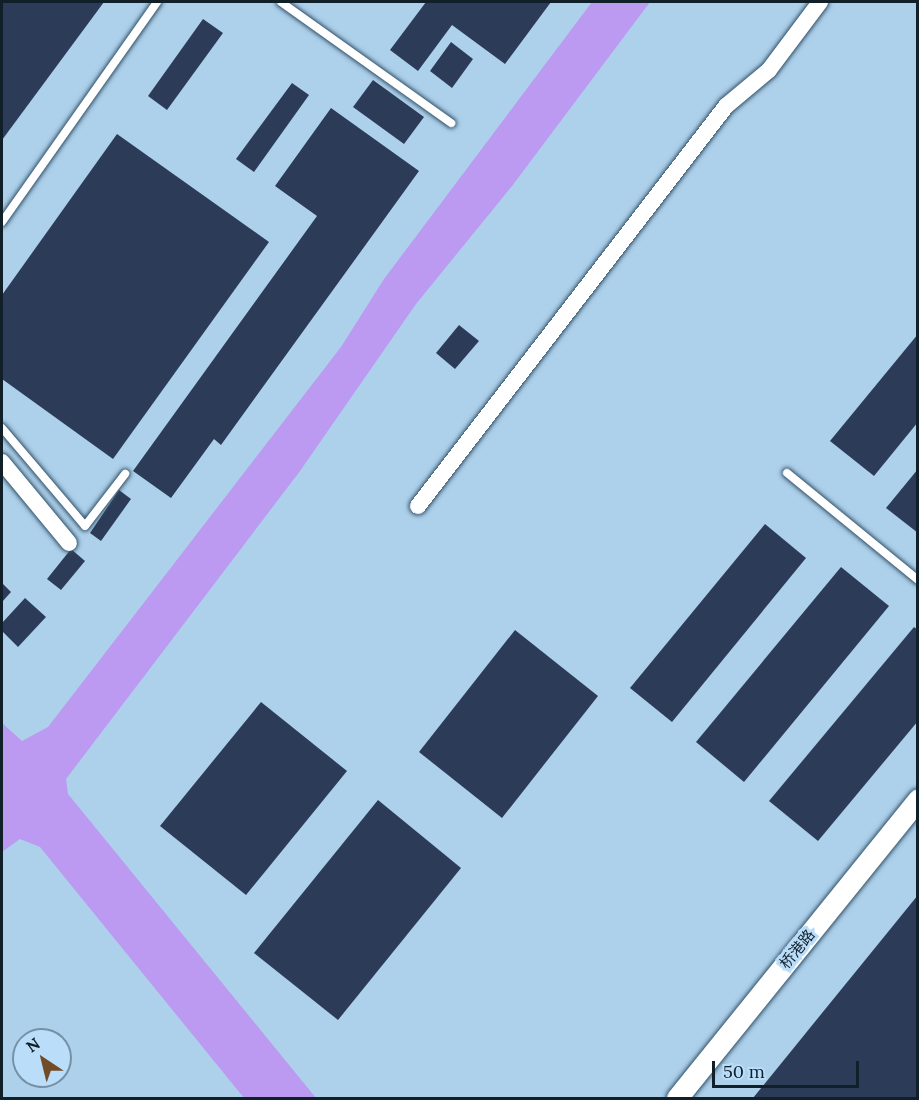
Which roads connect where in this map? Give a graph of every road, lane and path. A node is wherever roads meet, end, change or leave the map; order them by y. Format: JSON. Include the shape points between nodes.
{"nodes":[{"id":1,"x":156,"y":2,"type":"edge"},
{"id":2,"x":281,"y":2,"type":"edge"},
{"id":3,"x":820,"y":2,"type":"edge"},
{"id":4,"x":451,"y":123,"type":"dead end"},
{"id":5,"x":2,"y":222,"type":"edge"},
{"id":6,"x":2,"y":428,"type":"edge"},
{"id":7,"x":2,"y":462,"type":"edge"},
{"id":8,"x":787,"y":473,"type":"dead end"},
{"id":9,"x":124,"y":474,"type":"dead end"},
{"id":10,"x":418,"y":506,"type":"dead end"},
{"id":11,"x":69,"y":543,"type":"dead end"},
{"id":12,"x":918,"y":580,"type":"edge"},
{"id":13,"x":918,"y":799,"type":"edge"},
{"id":14,"x":677,"y":1098,"type":"edge"}],
"edges":[{"from":1,"to":5,"type":"lane"},
{"from":2,"to":4,"type":"lane"},
{"from":3,"to":10,"type":"street","via":[[769,70],[726,106]]},
{"from":6,"to":9,"type":"lane","via":[[85,526]]},
{"from":7,"to":11,"type":"street"},
{"from":8,"to":12,"type":"lane"},
{"from":13,"to":14,"type":"street","name":"桥港路"}]}
